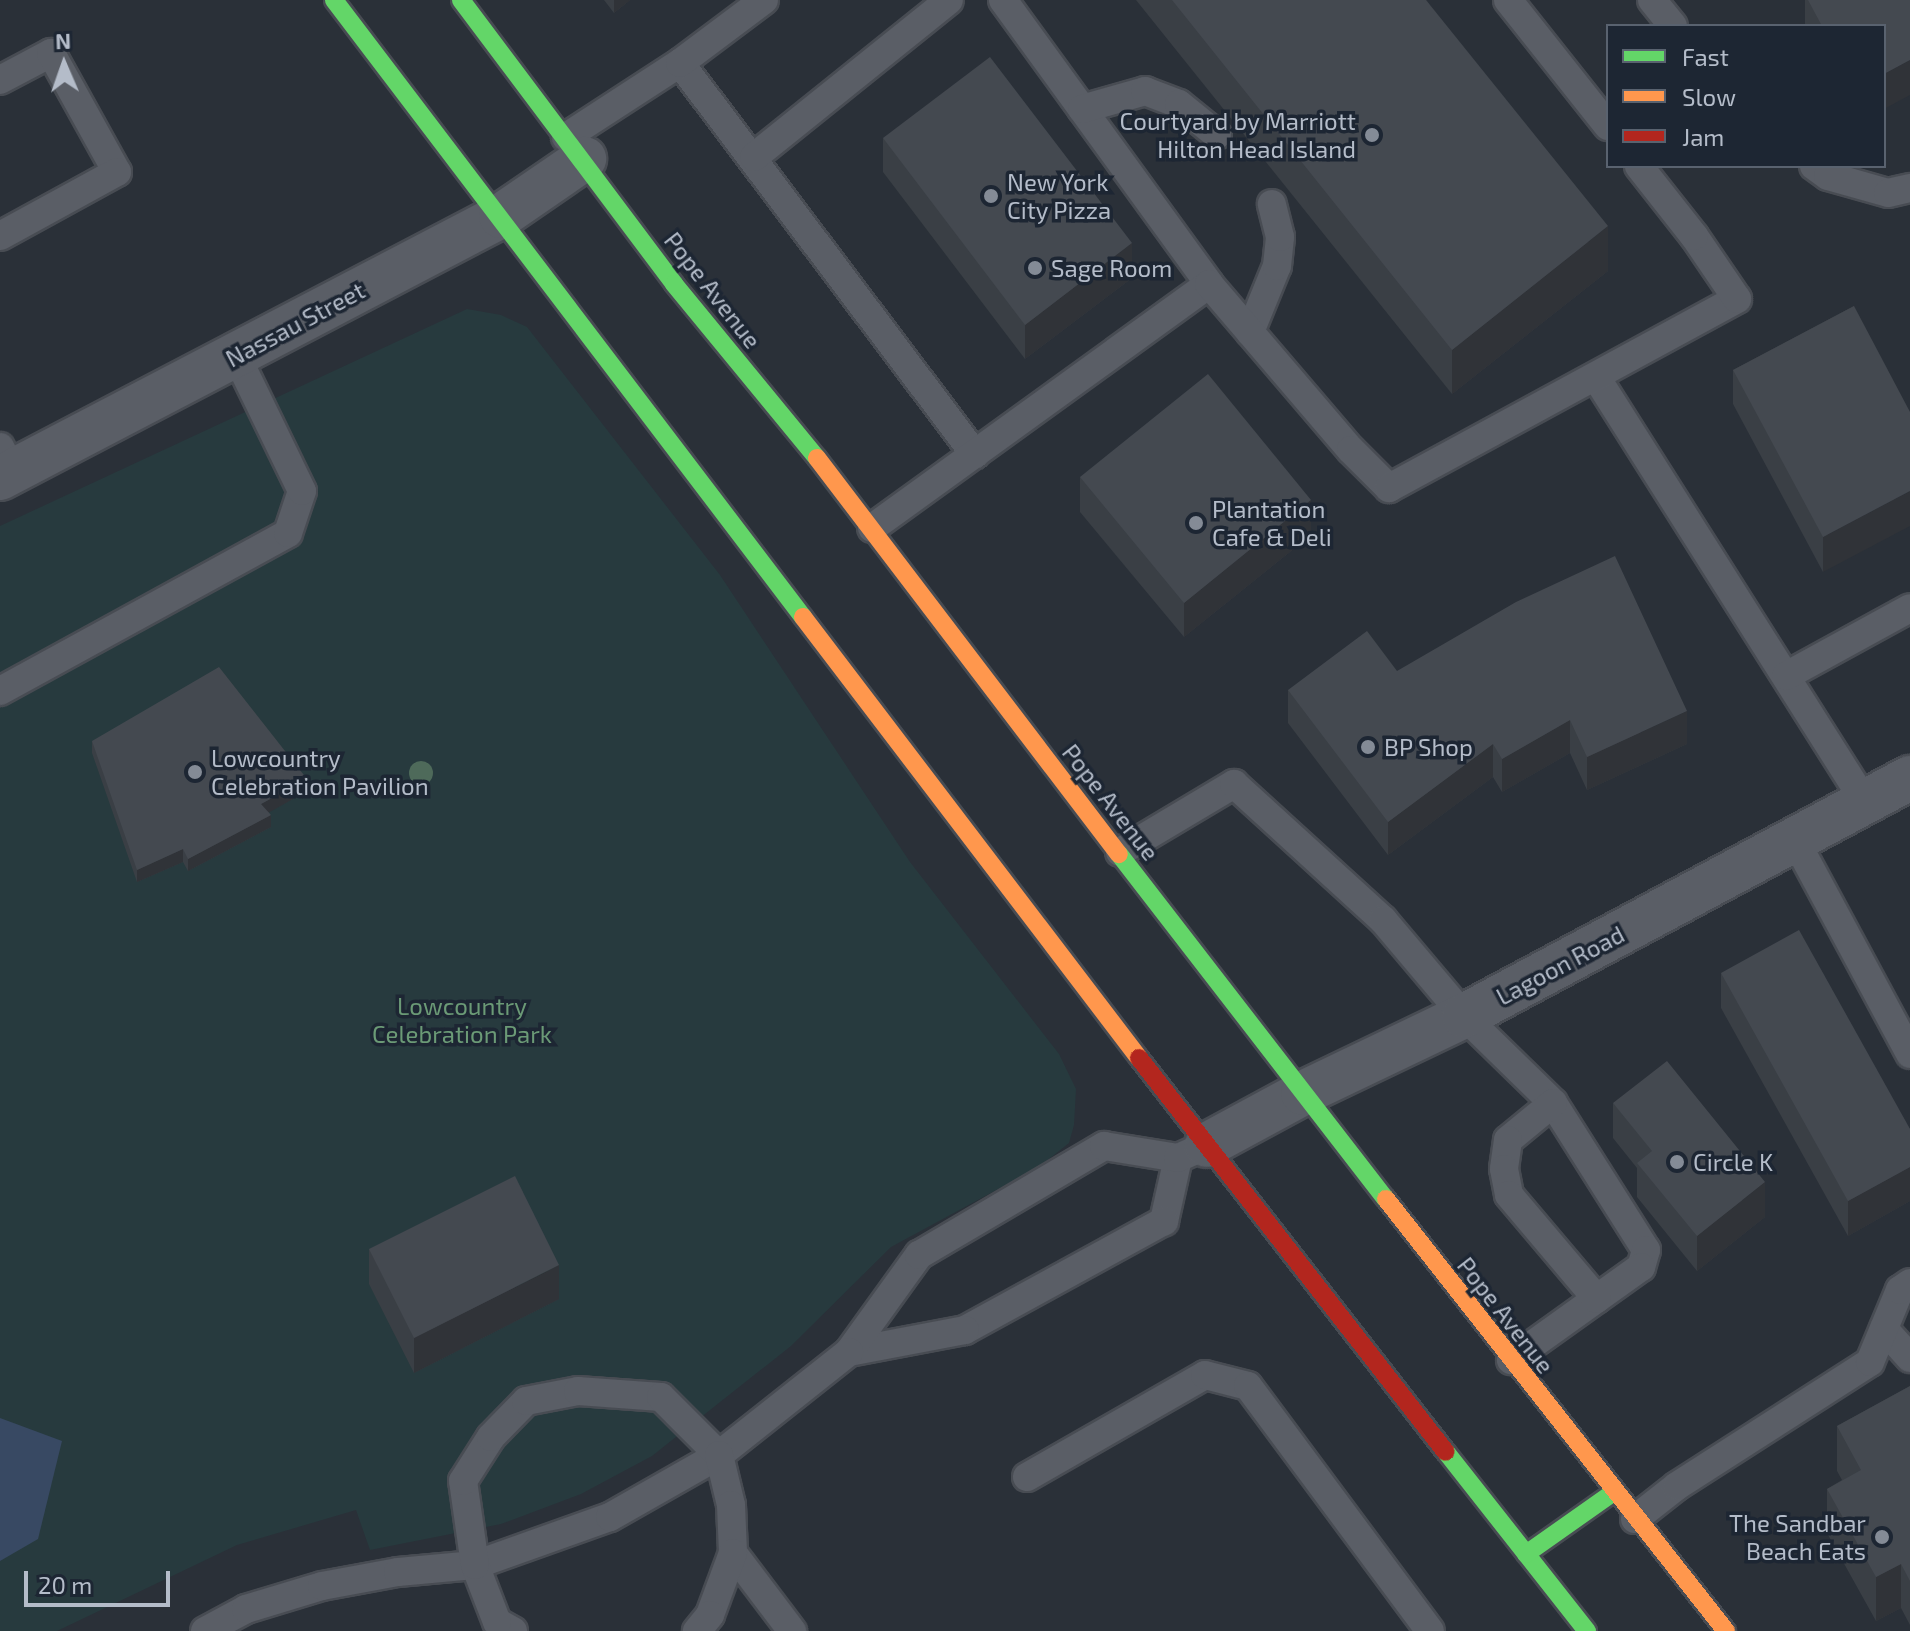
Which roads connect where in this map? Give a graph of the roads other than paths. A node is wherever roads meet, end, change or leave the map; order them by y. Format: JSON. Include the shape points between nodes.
{"nodes":[{"id":1,"x":334,"y":0,"type":"edge"},
{"id":2,"x":461,"y":0,"type":"edge"},
{"id":3,"x":764,"y":0,"type":"edge"},
{"id":4,"x":949,"y":0,"type":"edge"},
{"id":5,"x":1003,"y":0,"type":"edge"},
{"id":6,"x":1508,"y":0,"type":"edge"},
{"id":7,"x":1652,"y":0,"type":"edge"},
{"id":8,"x":1671,"y":24,"type":"edge"},
{"id":9,"x":680,"y":63,"type":"junction"},
{"id":10,"x":0,"y":80,"type":"edge"},
{"id":11,"x":1082,"y":109,"type":"junction"},
{"id":12,"x":1606,"y":123,"type":"edge"},
{"id":13,"x":1217,"y":135,"type":"dead end"},
{"id":14,"x":575,"y":148,"type":"junction"},
{"id":15,"x":754,"y":157,"type":"junction"},
{"id":16,"x":1641,"y":168,"type":"edge"},
{"id":17,"x":1817,"y":168,"type":"edge"},
{"id":18,"x":1910,"y":188,"type":"edge"},
{"id":19,"x":1272,"y":204,"type":"dead end"},
{"id":20,"x":501,"y":216,"type":"junction"},
{"id":21,"x":0,"y":236,"type":"edge"},
{"id":22,"x":1209,"y":284,"type":"junction"},
{"id":23,"x":1250,"y":332,"type":"junction"},
{"id":24,"x":236,"y":355,"type":"junction"},
{"id":25,"x":1596,"y":377,"type":"junction"},
{"id":26,"x":975,"y":454,"type":"junction"},
{"id":27,"x":4,"y":466,"type":"edge"},
{"id":28,"x":872,"y":528,"type":"junction"},
{"id":29,"x":1910,"y":608,"type":"edge"},
{"id":30,"x":1786,"y":676,"type":"junction"},
{"id":31,"x":0,"y":691,"type":"edge"},
{"id":32,"x":1910,"y":778,"type":"edge"},
{"id":33,"x":1865,"y":802,"type":"junction"},
{"id":34,"x":1795,"y":840,"type":"junction"},
{"id":35,"x":1120,"y":852,"type":"junction"},
{"id":36,"x":1464,"y":1016,"type":"junction"},
{"id":37,"x":1910,"y":1054,"type":"edge"},
{"id":38,"x":1303,"y":1093,"type":"junction"},
{"id":39,"x":1553,"y":1103,"type":"junction"},
{"id":40,"x":1192,"y":1152,"type":"junction"},
{"id":41,"x":1910,"y":1283,"type":"edge"},
{"id":42,"x":1597,"y":1299,"type":"junction"},
{"id":43,"x":1884,"y":1329,"type":"junction"},
{"id":44,"x":849,"y":1352,"type":"junction"},
{"id":45,"x":1910,"y":1358,"type":"edge"},
{"id":46,"x":1511,"y":1360,"type":"junction"},
{"id":47,"x":719,"y":1455,"type":"junction"},
{"id":48,"x":1027,"y":1477,"type":"dead end"},
{"id":49,"x":1614,"y":1492,"type":"junction"},
{"id":50,"x":1635,"y":1519,"type":"junction"},
{"id":51,"x":733,"y":1553,"type":"junction"},
{"id":52,"x":1526,"y":1554,"type":"junction"},
{"id":53,"x":475,"y":1565,"type":"junction"},
{"id":54,"x":205,"y":1631,"type":"edge"},
{"id":55,"x":513,"y":1631,"type":"edge"},
{"id":56,"x":697,"y":1631,"type":"edge"},
{"id":57,"x":792,"y":1631,"type":"edge"},
{"id":58,"x":1430,"y":1631,"type":"edge"},
{"id":59,"x":1587,"y":1631,"type":"edge"},
{"id":60,"x":1726,"y":1631,"type":"edge"}],
"edges":[{"from":1,"to":20,"type":"main road"},
{"from":2,"to":14,"type":"main road","name":"Pope Avenue"},
{"from":3,"to":9,"type":"lane"},
{"from":4,"to":15,"type":"lane"},
{"from":5,"to":11,"type":"lane"},
{"from":6,"to":12,"type":"lane"},
{"from":7,"to":8,"type":"lane"},
{"from":9,"to":14,"type":"lane"},
{"from":9,"to":15,"type":"lane"},
{"from":10,"to":21,"type":"lane","via":[[51,53],[117,172]]},
{"from":11,"to":13,"type":"lane","via":[[1145,91],[1179,104]]},
{"from":11,"to":22,"type":"lane"},
{"from":14,"to":20,"type":"street","name":"Nassau Street"},
{"from":14,"to":28,"type":"main road","name":"Pope Avenue","via":[[674,284]]},
{"from":15,"to":26,"type":"lane"},
{"from":16,"to":25,"type":"lane","via":[[1737,299]]},
{"from":17,"to":18,"type":"lane","via":[[1888,193]]},
{"from":19,"to":23,"type":"lane","via":[[1280,237],[1277,266]]},
{"from":20,"to":24,"type":"street","name":"Nassau Street"},
{"from":20,"to":40,"type":"main road"},
{"from":22,"to":23,"type":"lane"},
{"from":22,"to":26,"type":"lane"},
{"from":23,"to":25,"type":"lane","via":[[1389,488]]},
{"from":24,"to":27,"type":"street","name":"Nassau Street"},
{"from":24,"to":31,"type":"lane","via":[[302,491],[288,533]]},
{"from":25,"to":30,"type":"lane"},
{"from":26,"to":28,"type":"lane"},
{"from":28,"to":35,"type":"main road","name":"Pope Avenue"},
{"from":29,"to":30,"type":"lane"},
{"from":30,"to":33,"type":"lane"},
{"from":32,"to":33,"type":"street","name":"Lagoon Road"},
{"from":33,"to":34,"type":"street","name":"Lagoon Road"},
{"from":34,"to":36,"type":"street","name":"Lagoon Road"},
{"from":34,"to":37,"type":"lane"},
{"from":35,"to":36,"type":"lane","via":[[1234,784],[1383,920]]},
{"from":35,"to":38,"type":"main road","name":"Pope Avenue"},
{"from":36,"to":38,"type":"street","name":"Lagoon Road"},
{"from":36,"to":39,"type":"lane"},
{"from":38,"to":40,"type":"street","name":"Lagoon Road"},
{"from":38,"to":46,"type":"main road","name":"Pope Avenue"},
{"from":39,"to":42,"type":"lane","via":[[1646,1250],[1641,1267]]},
{"from":39,"to":42,"type":"lane","via":[[1508,1140],[1504,1169],[1509,1195]]},
{"from":40,"to":44,"type":"lane","via":[[1164,1221],[965,1330]]},
{"from":40,"to":44,"type":"lane","via":[[1104,1146],[919,1255]]},
{"from":40,"to":52,"type":"main road"},
{"from":41,"to":43,"type":"lane","via":[[1900,1290]]},
{"from":42,"to":46,"type":"lane"},
{"from":43,"to":45,"type":"lane"},
{"from":43,"to":50,"type":"lane","via":[[1870,1362],[1677,1486]]},
{"from":44,"to":47,"type":"lane"},
{"from":46,"to":49,"type":"main road","name":"Pope Avenue"},
{"from":47,"to":51,"type":"lane","via":[[731,1505]]},
{"from":47,"to":53,"type":"lane","via":[[610,1517]]},
{"from":47,"to":53,"type":"lane","via":[[661,1397],[578,1391],[526,1401],[491,1437],[463,1481]]},
{"from":48,"to":58,"type":"lane","via":[[1205,1375],[1248,1386]]},
{"from":49,"to":50,"type":"main road","name":"Pope Avenue"},
{"from":49,"to":52,"type":"main road"},
{"from":50,"to":60,"type":"main road","name":"Pope Avenue"},
{"from":51,"to":56,"type":"lane","via":[[710,1615]]},
{"from":51,"to":57,"type":"lane"},
{"from":52,"to":59,"type":"main road"},
{"from":53,"to":54,"type":"lane","via":[[322,1586],[246,1609]]},
{"from":53,"to":55,"type":"lane","via":[[497,1622]]}]}
